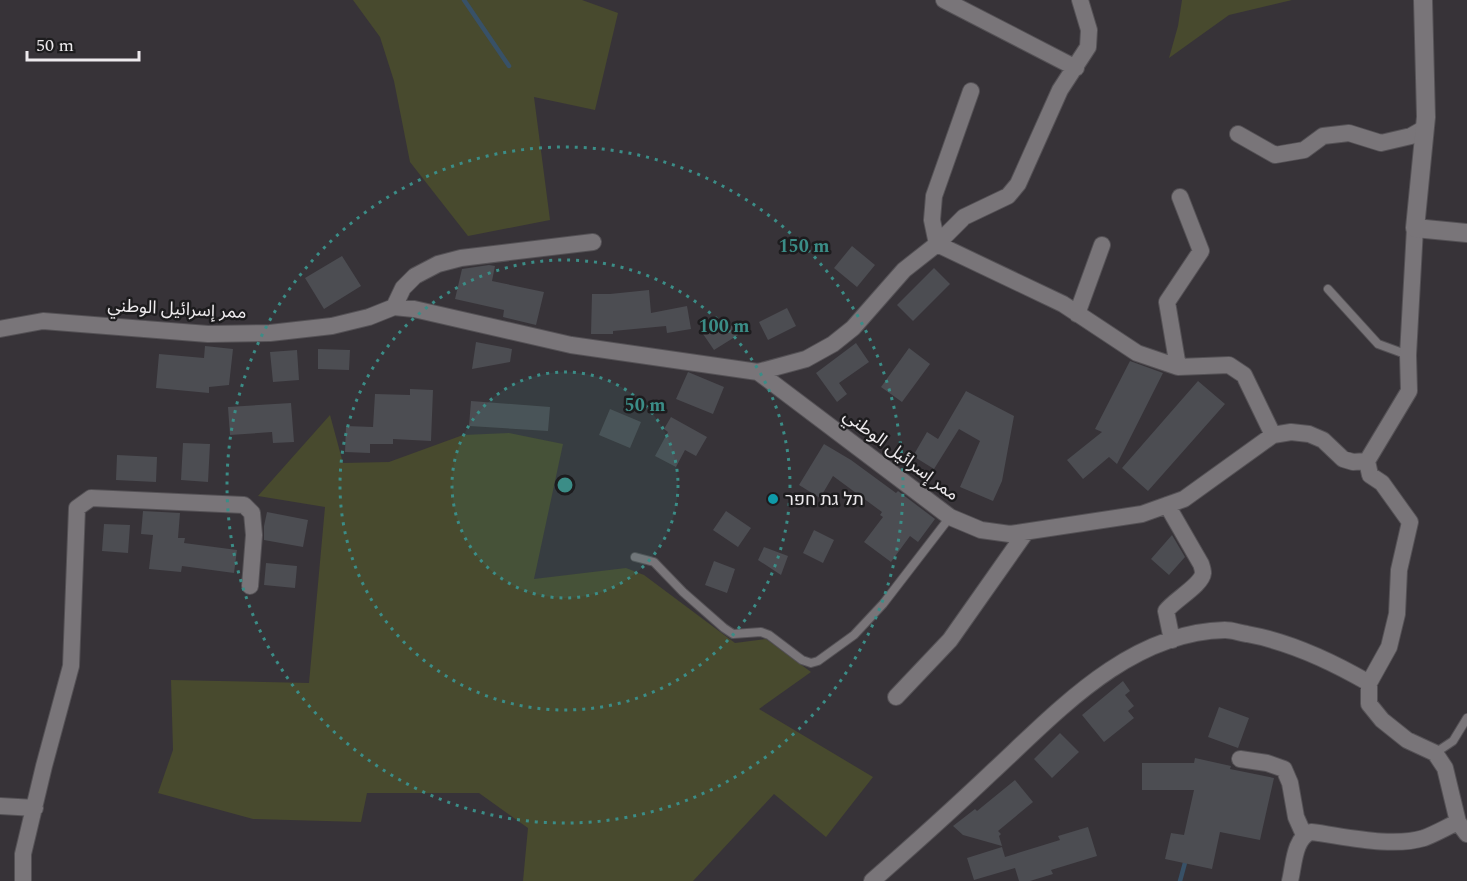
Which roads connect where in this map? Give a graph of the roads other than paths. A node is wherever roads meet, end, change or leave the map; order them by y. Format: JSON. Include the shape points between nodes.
{"nodes":[{"id":1,"x":944,"y":0,"type":"edge"},
{"id":2,"x":1080,"y":0,"type":"edge"},
{"id":3,"x":1423,"y":0,"type":"edge"},
{"id":4,"x":1076,"y":68,"type":"junction"},
{"id":5,"x":971,"y":91,"type":"dead end"},
{"id":6,"x":1425,"y":128,"type":"junction"},
{"id":7,"x":1238,"y":134,"type":"dead end"},
{"id":8,"x":1180,"y":197,"type":"dead end"},
{"id":9,"x":1415,"y":228,"type":"junction"},
{"id":10,"x":1467,"y":233,"type":"edge"},
{"id":11,"x":593,"y":242,"type":"dead end"},
{"id":12,"x":937,"y":244,"type":"junction"},
{"id":13,"x":1102,"y":245,"type":"dead end"},
{"id":14,"x":1328,"y":289,"type":"dead end"},
{"id":15,"x":394,"y":307,"type":"junction"},
{"id":16,"x":1077,"y":314,"type":"junction"},
{"id":17,"x":0,"y":329,"type":"edge"},
{"id":18,"x":1408,"y":355,"type":"junction"},
{"id":19,"x":1178,"y":367,"type":"junction"},
{"id":20,"x":758,"y":372,"type":"junction"},
{"id":21,"x":1273,"y":435,"type":"junction"},
{"id":22,"x":1367,"y":461,"type":"junction"},
{"id":23,"x":1167,"y":505,"type":"junction"},
{"id":24,"x":950,"y":517,"type":"junction"},
{"id":25,"x":1026,"y":532,"type":"junction"},
{"id":26,"x":635,"y":556,"type":"dead end"},
{"id":27,"x":250,"y":586,"type":"dead end"},
{"id":28,"x":1172,"y":640,"type":"junction"},
{"id":29,"x":1369,"y":682,"type":"junction"},
{"id":30,"x":896,"y":697,"type":"dead end"},
{"id":31,"x":1467,"y":718,"type":"edge"},
{"id":32,"x":1435,"y":753,"type":"junction"},
{"id":33,"x":1239,"y":759,"type":"dead end"},
{"id":34,"x":0,"y":806,"type":"edge"},
{"id":35,"x":35,"y":808,"type":"junction"},
{"id":36,"x":1462,"y":828,"type":"edge"},
{"id":37,"x":1304,"y":835,"type":"junction"},
{"id":38,"x":23,"y":881,"type":"edge"},
{"id":39,"x":872,"y":881,"type":"edge"},
{"id":40,"x":1290,"y":881,"type":"edge"}],
"edges":[{"from":1,"to":4,"type":"street"},
{"from":2,"to":4,"type":"street","via":[[1089,30],[1088,47]]},
{"from":3,"to":6,"type":"street"},
{"from":4,"to":12,"type":"street","via":[[1060,90],[1018,184],[1008,196],[964,217]]},
{"from":5,"to":12,"type":"street","via":[[934,196],[932,220]]},
{"from":6,"to":7,"type":"street","via":[[1381,144],[1349,133],[1323,136],[1304,150],[1275,155]]},
{"from":6,"to":9,"type":"street"},
{"from":8,"to":19,"type":"street","via":[[1201,251],[1167,302]]},
{"from":9,"to":10,"type":"street"},
{"from":9,"to":18,"type":"street"},
{"from":11,"to":15,"type":"street","via":[[438,264],[415,276],[403,288]]},
{"from":12,"to":16,"type":"street"},
{"from":12,"to":20,"type":"street","via":[[904,270],[853,328],[833,344],[806,359]]},
{"from":13,"to":16,"type":"street"},
{"from":14,"to":18,"type":"lane","via":[[1378,344]]},
{"from":15,"to":17,"type":"street","name":"ممر إسرائيل الوطني","via":[[332,326],[270,333],[208,334],[43,321]]},
{"from":15,"to":20,"type":"street","name":"ممر إسرائيل الوطني","via":[[572,345]]},
{"from":16,"to":19,"type":"street","via":[[1137,353]]},
{"from":18,"to":22,"type":"street","via":[[1409,391]]},
{"from":19,"to":21,"type":"street","via":[[1229,365],[1244,375]]},
{"from":20,"to":24,"type":"street","name":"ممر إسرائيل الوطني"},
{"from":21,"to":22,"type":"street","via":[[1309,434],[1323,440],[1343,459]]},
{"from":21,"to":23,"type":"street","name":"ممر إسرائيل الوطني","via":[[1184,499]]},
{"from":22,"to":29,"type":"street","via":[[1370,475],[1382,483],[1410,522],[1389,647]]},
{"from":23,"to":25,"type":"street","name":"ممر إسرائيل الوطني","via":[[1142,514]]},
{"from":23,"to":28,"type":"street","via":[[1203,574],[1166,611]]},
{"from":24,"to":25,"type":"street","name":"ممر إسرائيل الوطني","via":[[981,530]]},
{"from":24,"to":26,"type":"lane","via":[[883,604],[854,634],[811,663],[769,634],[733,634],[654,562]]},
{"from":25,"to":30,"type":"street","via":[[950,640]]},
{"from":27,"to":35,"type":"street","via":[[253,524],[252,513],[244,505],[91,498],[77,508],[71,666]]},
{"from":28,"to":29,"type":"street","via":[[1227,630],[1266,637],[1326,659]]},
{"from":28,"to":39,"type":"street","via":[[1102,675],[1063,705]]},
{"from":29,"to":32,"type":"street","via":[[1369,704],[1382,720],[1407,741]]},
{"from":31,"to":32,"type":"lane","via":[[1453,741]]},
{"from":32,"to":36,"type":"street","via":[[1445,768]]},
{"from":33,"to":37,"type":"street","via":[[1284,769]]},
{"from":34,"to":35,"type":"street"},
{"from":35,"to":38,"type":"street","via":[[23,854]]},
{"from":36,"to":37,"type":"street","via":[[1401,841],[1311,832]]},
{"from":37,"to":40,"type":"street"}]}
